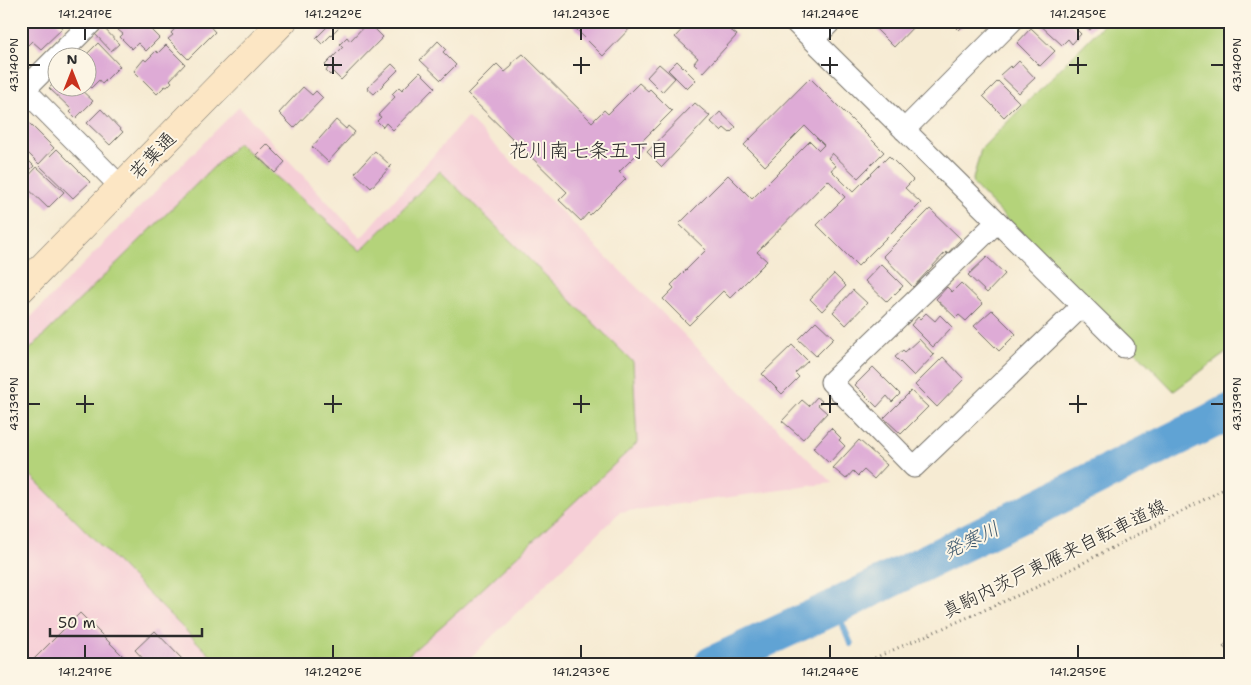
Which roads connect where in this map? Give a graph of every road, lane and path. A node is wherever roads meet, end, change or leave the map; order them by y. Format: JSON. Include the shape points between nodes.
{"nodes":[{"id":1,"x":93,"y":21,"type":"edge"},
{"id":2,"x":283,"y":21,"type":"edge"},
{"id":3,"x":794,"y":21,"type":"edge"},
{"id":4,"x":832,"y":21,"type":"edge"},
{"id":5,"x":1012,"y":21,"type":"edge"},
{"id":6,"x":813,"y":40,"type":"junction"},
{"id":7,"x":22,"y":90,"type":"edge"},
{"id":8,"x":904,"y":130,"type":"junction"},
{"id":9,"x":121,"y":187,"type":"junction"},
{"id":10,"x":997,"y":222,"type":"junction"},
{"id":11,"x":21,"y":289,"type":"edge"},
{"id":12,"x":1082,"y":306,"type":"junction"},
{"id":13,"x":1124,"y":347,"type":"dead end"},
{"id":14,"x":1230,"y":486,"type":"edge"},
{"id":15,"x":861,"y":664,"type":"edge"}],
"edges":[{"from":1,"to":7,"type":"street"},
{"from":2,"to":9,"type":"street","name":"若葉通"},
{"from":3,"to":6,"type":"street"},
{"from":4,"to":6,"type":"street"},
{"from":5,"to":8,"type":"street"},
{"from":6,"to":8,"type":"street"},
{"from":7,"to":9,"type":"street"},
{"from":8,"to":10,"type":"street"},
{"from":9,"to":11,"type":"street","name":"若葉通"},
{"from":10,"to":12,"type":"street"},
{"from":10,"to":12,"type":"street","via":[[831,382],[914,467]]},
{"from":12,"to":13,"type":"street"},
{"from":14,"to":15,"type":"path","name":"真駒内茨戸東雁来自転車道線","via":[[1037,587]]}]}
